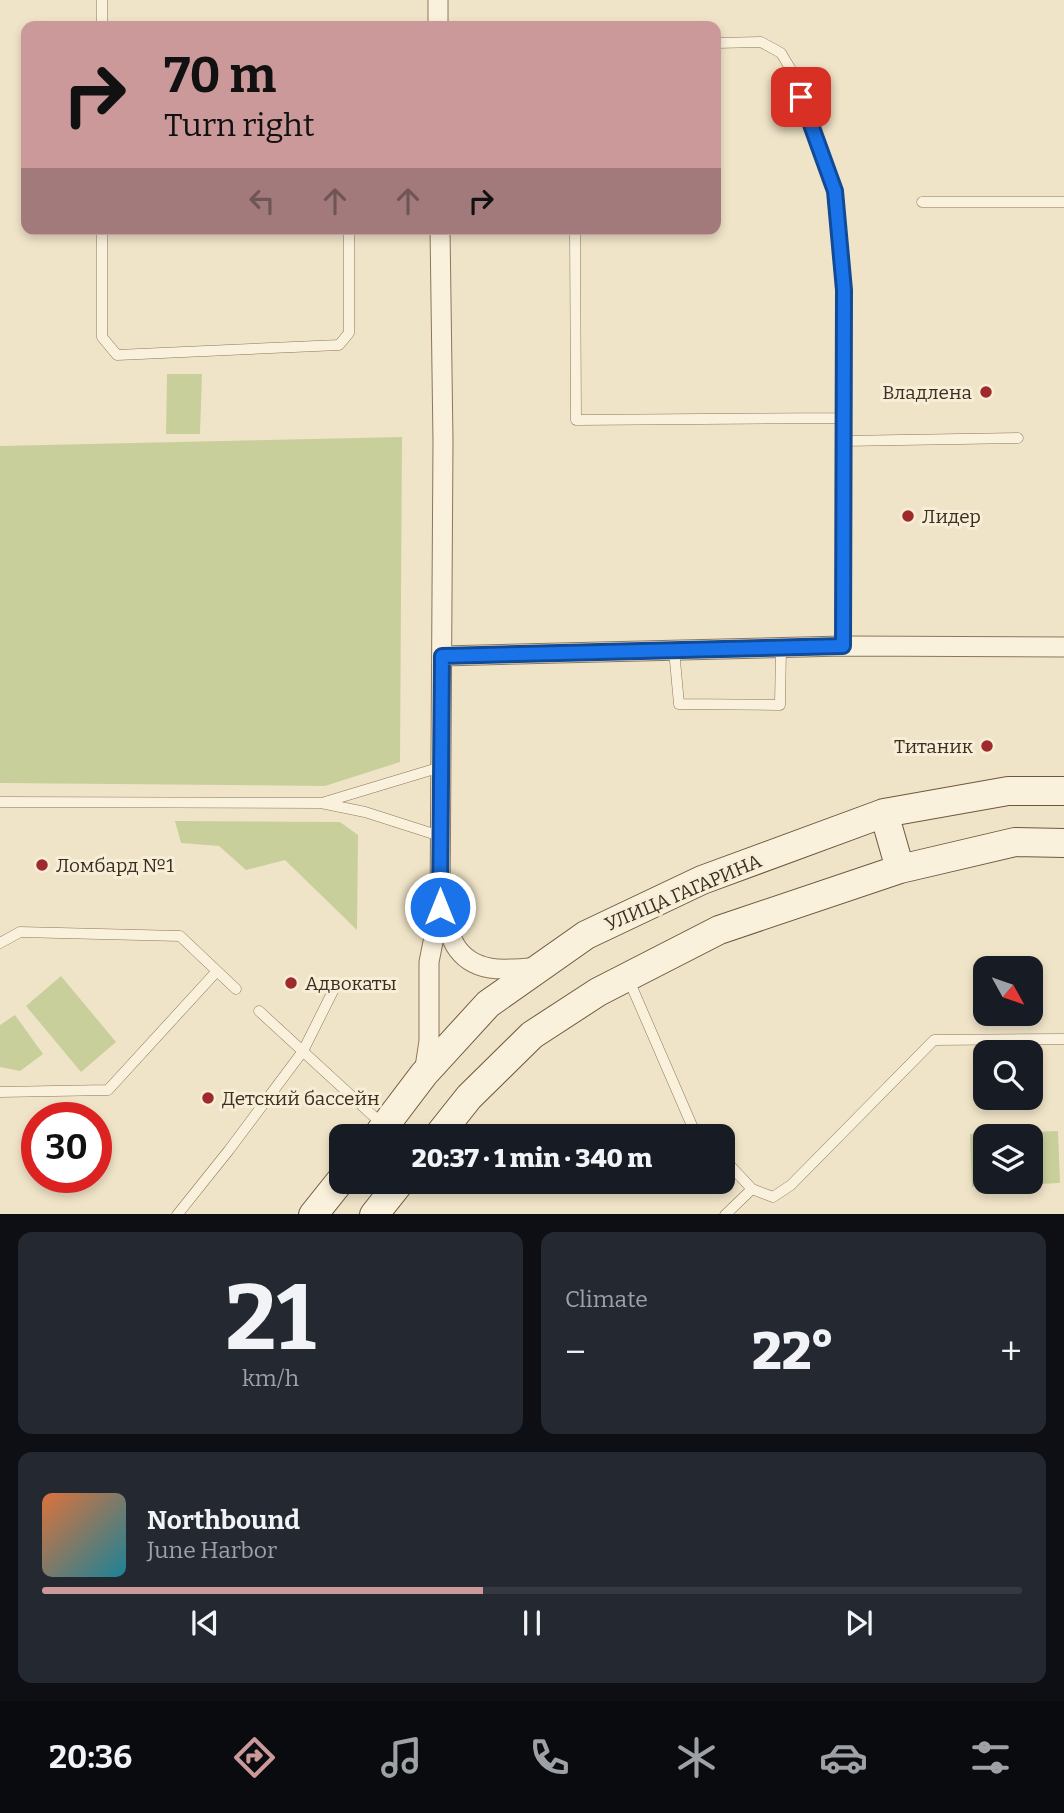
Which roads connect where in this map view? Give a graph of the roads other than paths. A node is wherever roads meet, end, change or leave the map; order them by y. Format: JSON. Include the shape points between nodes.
{"nodes":[{"id":1,"x":102,"y":0,"type":"edge"},
{"id":2,"x":438,"y":0,"type":"edge"},
{"id":3,"x":102,"y":21,"type":"edge"},
{"id":4,"x":438,"y":21,"type":"edge"},
{"id":5,"x":721,"y":43,"type":"edge"},
{"id":6,"x":922,"y":202,"type":"dead end"},
{"id":7,"x":1064,"y":202,"type":"edge"},
{"id":8,"x":102,"y":235,"type":"edge"},
{"id":9,"x":349,"y":235,"type":"edge"},
{"id":10,"x":440,"y":235,"type":"edge"},
{"id":11,"x":575,"y":235,"type":"edge"},
{"id":12,"x":842,"y":418,"type":"junction"},
{"id":13,"x":1018,"y":438,"type":"dead end"},
{"id":14,"x":843,"y":441,"type":"junction"},
{"id":15,"x":843,"y":646,"type":"junction"},
{"id":16,"x":1064,"y":647,"type":"edge"},
{"id":17,"x":781,"y":648,"type":"junction"},
{"id":18,"x":674,"y":650,"type":"junction"},
{"id":19,"x":442,"y":656,"type":"junction"},
{"id":20,"x":442,"y":767,"type":"junction"},
{"id":21,"x":1064,"y":792,"type":"edge"},
{"id":22,"x":0,"y":802,"type":"edge"},
{"id":23,"x":321,"y":803,"type":"junction"},
{"id":24,"x":884,"y":813,"type":"junction"},
{"id":25,"x":440,"y":836,"type":"junction"},
{"id":26,"x":1064,"y":843,"type":"edge"},
{"id":27,"x":900,"y":869,"type":"junction"},
{"id":28,"x":440,"y":907,"type":"junction"},
{"id":29,"x":0,"y":943,"type":"edge"},
{"id":30,"x":538,"y":967,"type":"junction"},
{"id":31,"x":217,"y":971,"type":"junction"},
{"id":32,"x":627,"y":976,"type":"junction"},
{"id":33,"x":336,"y":985,"type":"dead end"},
{"id":34,"x":236,"y":989,"type":"dead end"},
{"id":35,"x":259,"y":1011,"type":"dead end"},
{"id":36,"x":1064,"y":1039,"type":"edge"},
{"id":37,"x":303,"y":1051,"type":"junction"},
{"id":38,"x":424,"y":1074,"type":"junction"},
{"id":39,"x":0,"y":1092,"type":"edge"},
{"id":40,"x":374,"y":1124,"type":"edge"},
{"id":41,"x":386,"y":1124,"type":"edge"},
{"id":42,"x":448,"y":1124,"type":"edge"},
{"id":43,"x":691,"y":1124,"type":"edge"},
{"id":44,"x":735,"y":1171,"type":"edge"},
{"id":45,"x":752,"y":1189,"type":"junction"},
{"id":46,"x":329,"y":1194,"type":"edge"},
{"id":47,"x":390,"y":1194,"type":"edge"},
{"id":48,"x":177,"y":1214,"type":"edge"},
{"id":49,"x":313,"y":1214,"type":"edge"},
{"id":50,"x":374,"y":1214,"type":"edge"},
{"id":51,"x":725,"y":1214,"type":"edge"}],
"edges":[{"from":1,"to":3,"type":"lane"},
{"from":2,"to":4,"type":"street"},
{"from":5,"to":12,"type":"lane","via":[[761,42],[781,53],[793,73],[835,191],[844,290]]},
{"from":6,"to":7,"type":"lane"},
{"from":8,"to":9,"type":"lane","via":[[102,337],[117,355],[339,345],[349,333]]},
{"from":10,"to":19,"type":"street"},
{"from":11,"to":12,"type":"lane","via":[[576,420]]},
{"from":12,"to":14,"type":"lane"},
{"from":13,"to":14,"type":"lane"},
{"from":14,"to":15,"type":"lane"},
{"from":15,"to":16,"type":"street"},
{"from":15,"to":17,"type":"street"},
{"from":17,"to":18,"type":"street"},
{"from":17,"to":18,"type":"lane","via":[[780,705],[679,704]]},
{"from":18,"to":19,"type":"street"},
{"from":19,"to":20,"type":"street"},
{"from":20,"to":23,"type":"lane"},
{"from":20,"to":25,"type":"street"},
{"from":21,"to":24,"type":"main road","name":"УЛИЦА ГАГАРИНА","via":[[1008,791]]},
{"from":22,"to":23,"type":"lane"},
{"from":23,"to":25,"type":"lane"},
{"from":24,"to":27,"type":"main road"},
{"from":24,"to":30,"type":"main road","name":"УЛИЦА ГАГАРИНА","via":[[702,880],[586,935]]},
{"from":25,"to":28,"type":"street"},
{"from":26,"to":27,"type":"main road","via":[[1015,842]]},
{"from":27,"to":32,"type":"main road","via":[[719,930]]},
{"from":28,"to":30,"type":"street","via":[[456,947],[474,964],[500,971]]},
{"from":28,"to":38,"type":"street","via":[[429,962],[429,1041]]},
{"from":29,"to":31,"type":"lane","via":[[20,932],[180,936]]},
{"from":30,"to":38,"type":"main road","name":"УЛИЦА ГАГАРИНА","via":[[488,1004]]},
{"from":31,"to":34,"type":"lane"},
{"from":31,"to":39,"type":"lane","via":[[108,1090]]},
{"from":32,"to":42,"type":"main road","via":[[532,1035]]},
{"from":32,"to":43,"type":"lane"},
{"from":33,"to":37,"type":"lane"},
{"from":35,"to":37,"type":"lane"},
{"from":36,"to":45,"type":"lane","via":[[934,1040],[791,1185],[773,1197]]},
{"from":37,"to":40,"type":"lane"},
{"from":37,"to":48,"type":"lane"},
{"from":38,"to":41,"type":"main road","name":"УЛИЦА ГАГАРИНА"},
{"from":44,"to":45,"type":"lane"},
{"from":45,"to":51,"type":"lane"},
{"from":46,"to":49,"type":"main road"},
{"from":47,"to":50,"type":"main road"}]}
